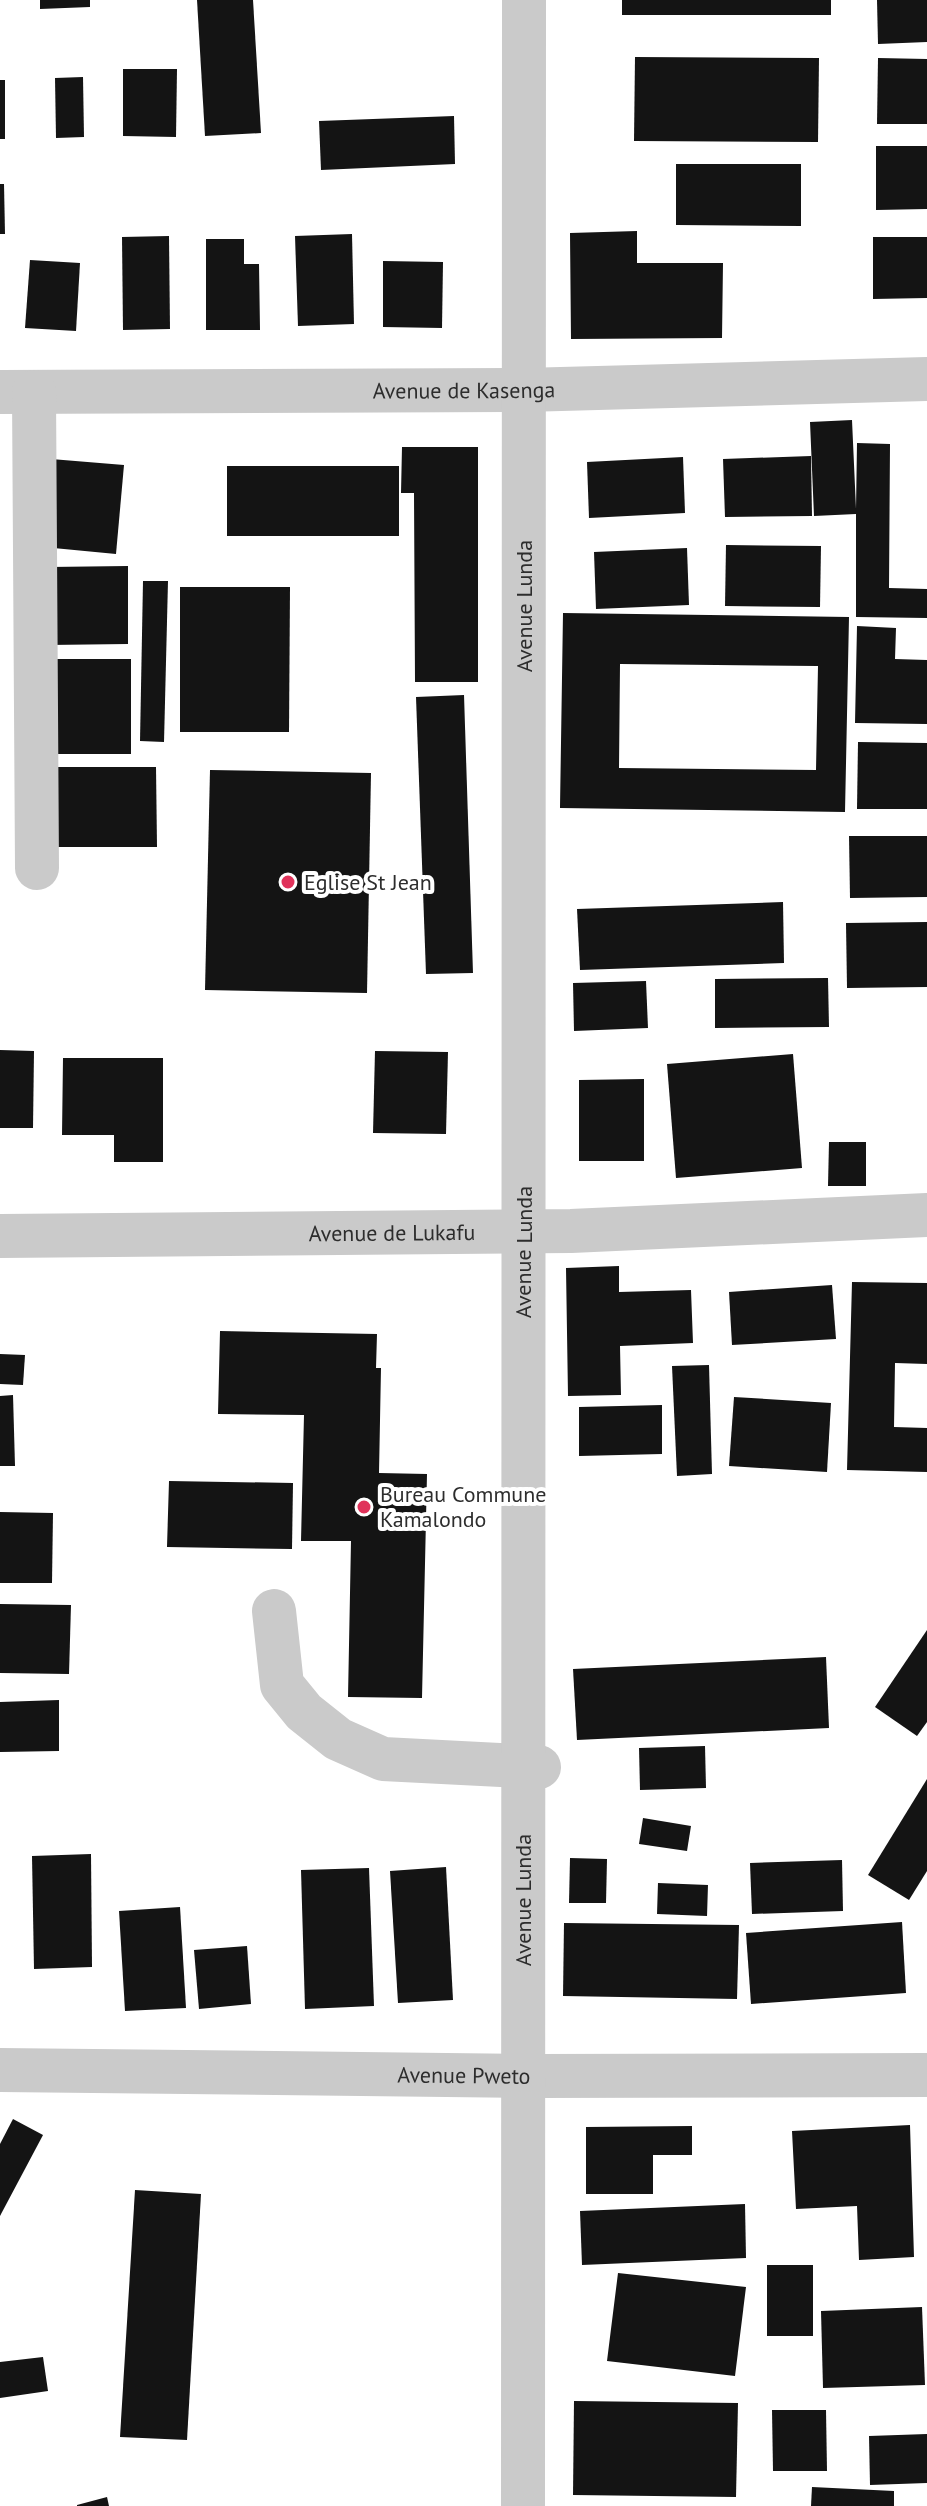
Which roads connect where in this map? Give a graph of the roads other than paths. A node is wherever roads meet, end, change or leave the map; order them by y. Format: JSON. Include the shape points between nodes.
{"nodes":[{"id":1,"x":524,"y":0,"type":"edge"},
{"id":2,"x":927,"y":379,"type":"edge"},
{"id":3,"x":524,"y":390,"type":"junction"},
{"id":4,"x":17,"y":392,"type":"edge"},
{"id":5,"x":37,"y":868,"type":"dead end"},
{"id":6,"x":927,"y":1215,"type":"edge"},
{"id":7,"x":522,"y":1232,"type":"junction"},
{"id":8,"x":0,"y":1236,"type":"edge"},
{"id":9,"x":274,"y":1611,"type":"dead end"},
{"id":10,"x":531,"y":1766,"type":"junction"},
{"id":11,"x":0,"y":2070,"type":"edge"},
{"id":12,"x":523,"y":2075,"type":"junction"},
{"id":13,"x":927,"y":2075,"type":"edge"},
{"id":14,"x":523,"y":2506,"type":"edge"}],
"edges":[{"from":1,"to":3,"type":"street","name":"Avenue Lunda"},
{"from":2,"to":3,"type":"street","name":"Avenue de Kasenga"},
{"from":3,"to":4,"type":"street","name":"Avenue de Kasenga"},
{"from":3,"to":7,"type":"street","name":"Avenue Lunda"},
{"from":4,"to":5,"type":"street"},
{"from":6,"to":7,"type":"street","name":"Avenue de Lukafu"},
{"from":7,"to":8,"type":"street","name":"Avenue de Lukafu"},
{"from":7,"to":10,"type":"street","name":"Avenue Lunda"},
{"from":9,"to":10,"type":"street","via":[[282,1685],[304,1712],[338,1739],[383,1759]]},
{"from":10,"to":12,"type":"street","name":"Avenue Lunda"},
{"from":11,"to":12,"type":"street","name":"Avenue Pweto"},
{"from":12,"to":13,"type":"street","name":"Avenue Pweto"},
{"from":12,"to":14,"type":"street","name":"Avenue Lunda"}]}
